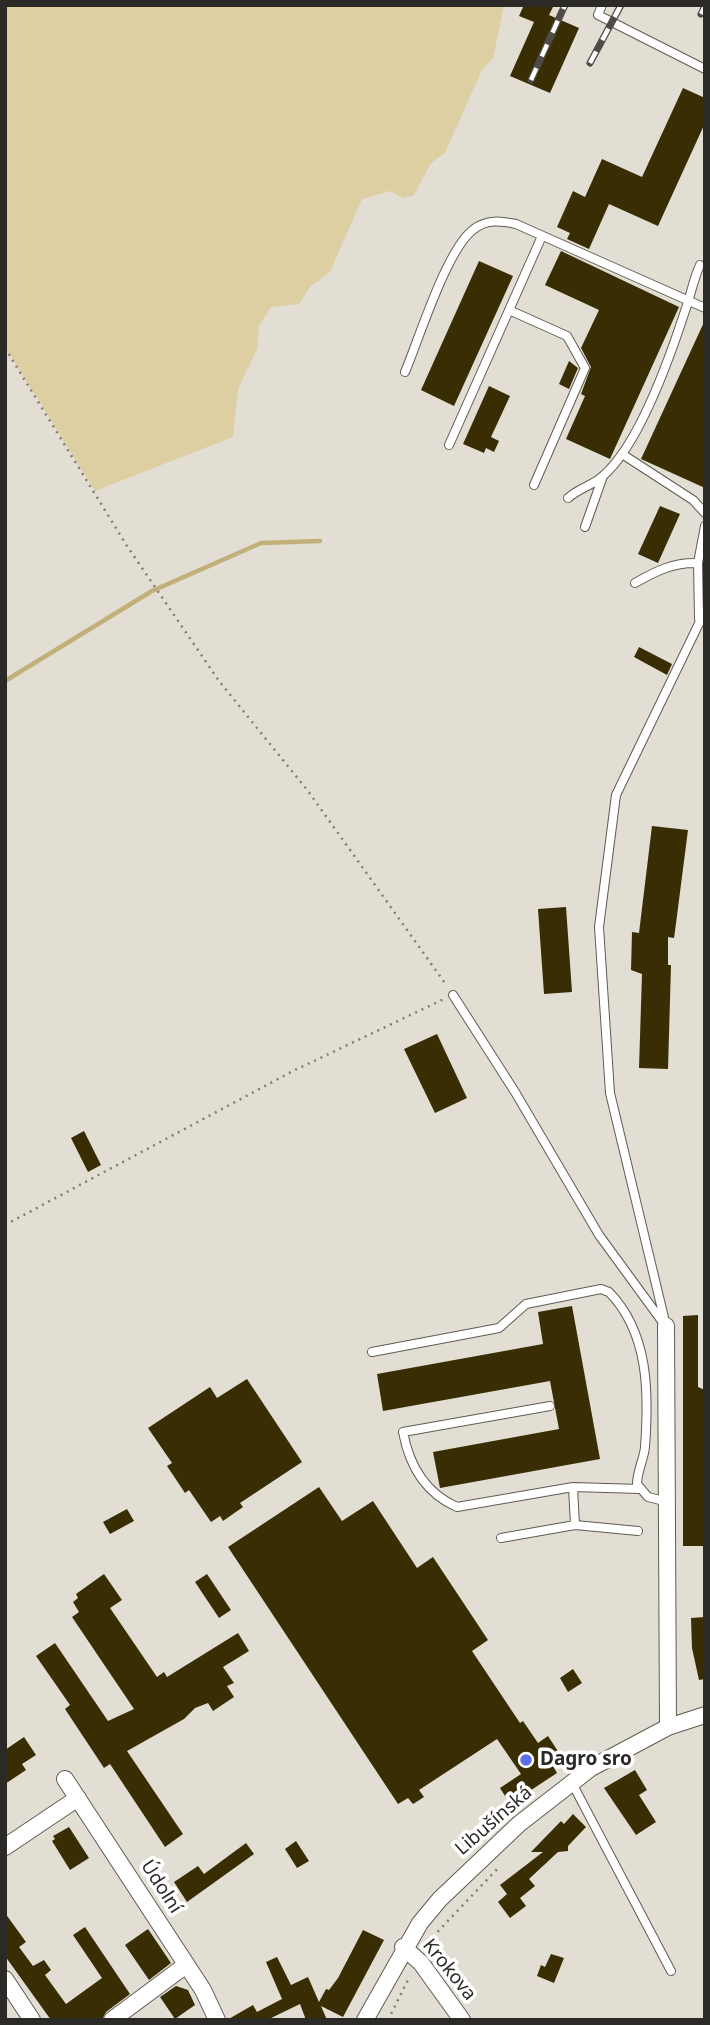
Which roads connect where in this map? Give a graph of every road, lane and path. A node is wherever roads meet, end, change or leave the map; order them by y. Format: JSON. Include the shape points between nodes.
{"nodes":[{"id":1,"x":602,"y":5,"type":"edge"},
{"id":2,"x":705,"y":69,"type":"edge"},
{"id":3,"x":542,"y":236,"type":"junction"},
{"id":4,"x":700,"y":265,"type":"dead end"},
{"id":5,"x":688,"y":300,"type":"junction"},
{"id":6,"x":705,"y":308,"type":"edge"},
{"id":7,"x":509,"y":310,"type":"junction"},
{"id":8,"x":5,"y":348,"type":"edge"},
{"id":9,"x":405,"y":372,"type":"dead end"},
{"id":10,"x":449,"y":445,"type":"dead end"},
{"id":11,"x":621,"y":454,"type":"junction"},
{"id":12,"x":603,"y":476,"type":"junction"},
{"id":13,"x":534,"y":485,"type":"dead end"},
{"id":14,"x":568,"y":498,"type":"dead end"},
{"id":15,"x":705,"y":513,"type":"edge"},
{"id":16,"x":705,"y":526,"type":"edge"},
{"id":17,"x":585,"y":527,"type":"dead end"},
{"id":18,"x":698,"y":563,"type":"junction"},
{"id":19,"x":635,"y":583,"type":"dead end"},
{"id":20,"x":705,"y":611,"type":"edge"},
{"id":21,"x":699,"y":625,"type":"junction"},
{"id":22,"x":453,"y":995,"type":"junction"},
{"id":23,"x":5,"y":1225,"type":"edge"},
{"id":24,"x":666,"y":1326,"type":"junction"},
{"id":25,"x":372,"y":1352,"type":"dead end"},
{"id":26,"x":550,"y":1406,"type":"dead end"},
{"id":27,"x":573,"y":1488,"type":"junction"},
{"id":28,"x":640,"y":1489,"type":"junction"},
{"id":29,"x":668,"y":1502,"type":"junction"},
{"id":30,"x":575,"y":1525,"type":"junction"},
{"id":31,"x":638,"y":1531,"type":"dead end"},
{"id":32,"x":501,"y":1538,"type":"dead end"},
{"id":33,"x":705,"y":1715,"type":"edge"},
{"id":34,"x":668,"y":1727,"type":"junction"},
{"id":35,"x":65,"y":1779,"type":"dead end"},
{"id":36,"x":572,"y":1783,"type":"junction"},
{"id":37,"x":78,"y":1798,"type":"junction"},
{"id":38,"x":5,"y":1847,"type":"edge"},
{"id":39,"x":506,"y":1859,"type":"dead end"},
{"id":40,"x":403,"y":1947,"type":"junction"},
{"id":41,"x":418,"y":1960,"type":"junction"},
{"id":42,"x":186,"y":1965,"type":"junction"},
{"id":43,"x":671,"y":1971,"type":"dead end"},
{"id":44,"x":8,"y":1988,"type":"edge"},
{"id":45,"x":32,"y":2020,"type":"edge"},
{"id":46,"x":112,"y":2020,"type":"edge"},
{"id":47,"x":217,"y":2020,"type":"edge"},
{"id":48,"x":365,"y":2020,"type":"edge"},
{"id":49,"x":388,"y":2020,"type":"edge"},
{"id":50,"x":462,"y":2020,"type":"edge"}],
"edges":[{"from":1,"to":2,"type":"lane","via":[[598,15]]},
{"from":3,"to":5,"type":"lane"},
{"from":3,"to":7,"type":"lane"},
{"from":3,"to":9,"type":"lane","via":[[500,221],[476,227],[465,237]]},
{"from":4,"to":5,"type":"lane"},
{"from":5,"to":6,"type":"lane"},
{"from":5,"to":11,"type":"lane","via":[[648,407]]},
{"from":7,"to":10,"type":"lane"},
{"from":7,"to":13,"type":"lane","via":[[567,336],[584,368]]},
{"from":8,"to":22,"type":"path","via":[[127,546],[219,681],[316,802]]},
{"from":11,"to":12,"type":"lane"},
{"from":11,"to":15,"type":"lane","via":[[693,500]]},
{"from":12,"to":14,"type":"lane"},
{"from":12,"to":17,"type":"lane"},
{"from":16,"to":18,"type":"lane"},
{"from":18,"to":19,"type":"lane","via":[[658,570]]},
{"from":18,"to":21,"type":"lane"},
{"from":20,"to":21,"type":"lane"},
{"from":21,"to":24,"type":"lane","via":[[616,795],[599,927],[610,1093]]},
{"from":22,"to":23,"type":"path","via":[[293,1071]]},
{"from":22,"to":24,"type":"lane","via":[[599,1235]]},
{"from":24,"to":29,"type":"street"},
{"from":25,"to":28,"type":"lane","via":[[499,1328],[534,1301],[601,1289],[609,1292],[638,1341],[645,1365]]},
{"from":26,"to":27,"type":"lane","via":[[403,1432],[407,1457],[423,1480],[457,1507]]},
{"from":27,"to":28,"type":"lane"},
{"from":27,"to":30,"type":"lane"},
{"from":28,"to":29,"type":"lane","via":[[653,1499]]},
{"from":29,"to":34,"type":"street"},
{"from":30,"to":31,"type":"lane"},
{"from":30,"to":32,"type":"lane"},
{"from":33,"to":34,"type":"street","name":"Libušínská"},
{"from":34,"to":36,"type":"street","name":"Libušínská"},
{"from":35,"to":37,"type":"street","name":"Údolní"},
{"from":36,"to":40,"type":"street","name":"Libušínská","via":[[519,1824],[440,1899]]},
{"from":36,"to":43,"type":"lane"},
{"from":37,"to":38,"type":"street"},
{"from":37,"to":42,"type":"street","name":"Údolní"},
{"from":39,"to":41,"type":"path","via":[[424,1947]]},
{"from":40,"to":41,"type":"street","name":"Krokova"},
{"from":40,"to":48,"type":"street","name":"Libušínská"},
{"from":41,"to":49,"type":"path"},
{"from":41,"to":50,"type":"street","name":"Krokova"},
{"from":42,"to":46,"type":"street"},
{"from":42,"to":47,"type":"street","name":"Údolní"},
{"from":44,"to":45,"type":"street"}]}
